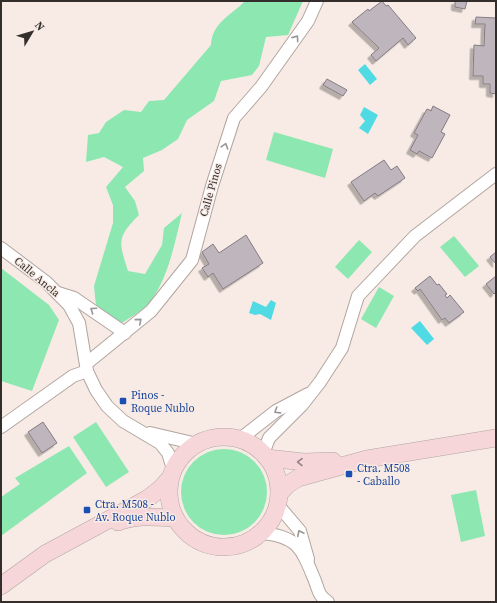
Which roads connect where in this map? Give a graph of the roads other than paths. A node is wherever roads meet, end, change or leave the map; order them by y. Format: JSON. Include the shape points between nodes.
{"nodes":[{"id":1,"x":318,"y":1,"type":"edge"},
{"id":2,"x":496,"y":174,"type":"edge"},
{"id":3,"x":1,"y":248,"type":"edge"},
{"id":4,"x":57,"y":292,"type":"junction"},
{"id":5,"x":125,"y":333,"type":"junction"},
{"id":6,"x":87,"y":367,"type":"junction"},
{"id":7,"x":311,"y":392,"type":"junction"},
{"id":8,"x":1,"y":427,"type":"edge"},
{"id":9,"x":137,"y":430,"type":"junction"},
{"id":10,"x":496,"y":438,"type":"edge"},
{"id":11,"x":240,"y":439,"type":"junction"},
{"id":12,"x":197,"y":444,"type":"junction"},
{"id":13,"x":265,"y":456,"type":"junction"},
{"id":14,"x":367,"y":459,"type":"junction"},
{"id":15,"x":172,"y":473,"type":"junction"},
{"id":16,"x":278,"y":499,"type":"junction"},
{"id":17,"x":175,"y":518,"type":"junction"},
{"id":18,"x":261,"y":533,"type":"junction"},
{"id":19,"x":72,"y":540,"type":"junction"},
{"id":20,"x":310,"y":568,"type":"junction"},
{"id":21,"x":1,"y":586,"type":"edge"},
{"id":22,"x":322,"y":600,"type":"edge"}],
"edges":[{"from":5,"to":1,"type":"street","name":"Calle Pinos","one_way":true,"via":[[151,311],[192,260],[234,118],[265,81],[308,20]]},
{"from":2,"to":7,"type":"street","via":[[415,236],[358,296],[342,348]]},
{"from":3,"to":4,"type":"street","name":"Calle Ancla"},
{"from":5,"to":4,"type":"street","one_way":true,"via":[[74,298]]},
{"from":4,"to":6,"type":"street","name":"Calle Ancla","via":[[69,305],[79,323]]},
{"from":5,"to":6,"type":"street","name":"Calle Pinos"},
{"from":6,"to":8,"type":"street","name":"Calle Pinos"},
{"from":6,"to":9,"type":"street","name":"Calle Ancla","via":[[96,390],[107,406],[123,422]]},
{"from":7,"to":11,"type":"street","one_way":true,"via":[[276,411]]},
{"from":7,"to":13,"type":"street","via":[[302,405],[269,438]]},
{"from":9,"to":12,"type":"street","name":"Calle Ancla"},
{"from":9,"to":15,"type":"street","name":"Calle Ancla","via":[[160,443],[168,453]]},
{"from":10,"to":14,"type":"main road"},
{"from":11,"to":12,"type":"main road","via":[[223,437]]},
{"from":11,"to":13,"type":"main road"},
{"from":12,"to":15,"type":"main road","via":[[184,454]]},
{"from":14,"to":13,"type":"main road","one_way":true,"via":[[304,462]]},
{"from":13,"to":16,"type":"main road","via":[[274,470]]},
{"from":14,"to":16,"type":"main road","via":[[298,478],[287,485]]},
{"from":15,"to":17,"type":"main road","via":[[169,500]]},
{"from":15,"to":19,"type":"main road","via":[[161,488],[147,499]]},
{"from":16,"to":18,"type":"main road","via":[[272,518]]},
{"from":20,"to":16,"type":"street","one_way":true,"via":[[300,531]]},
{"from":17,"to":18,"type":"main road","via":[[188,535],[203,543],[219,547],[235,546]]},
{"from":17,"to":19,"type":"main road","via":[[128,518]]},
{"from":18,"to":20,"type":"street","via":[[278,534],[292,542],[304,555]]},
{"from":19,"to":21,"type":"main road","via":[[45,554]]},
{"from":20,"to":22,"type":"street"}]}
